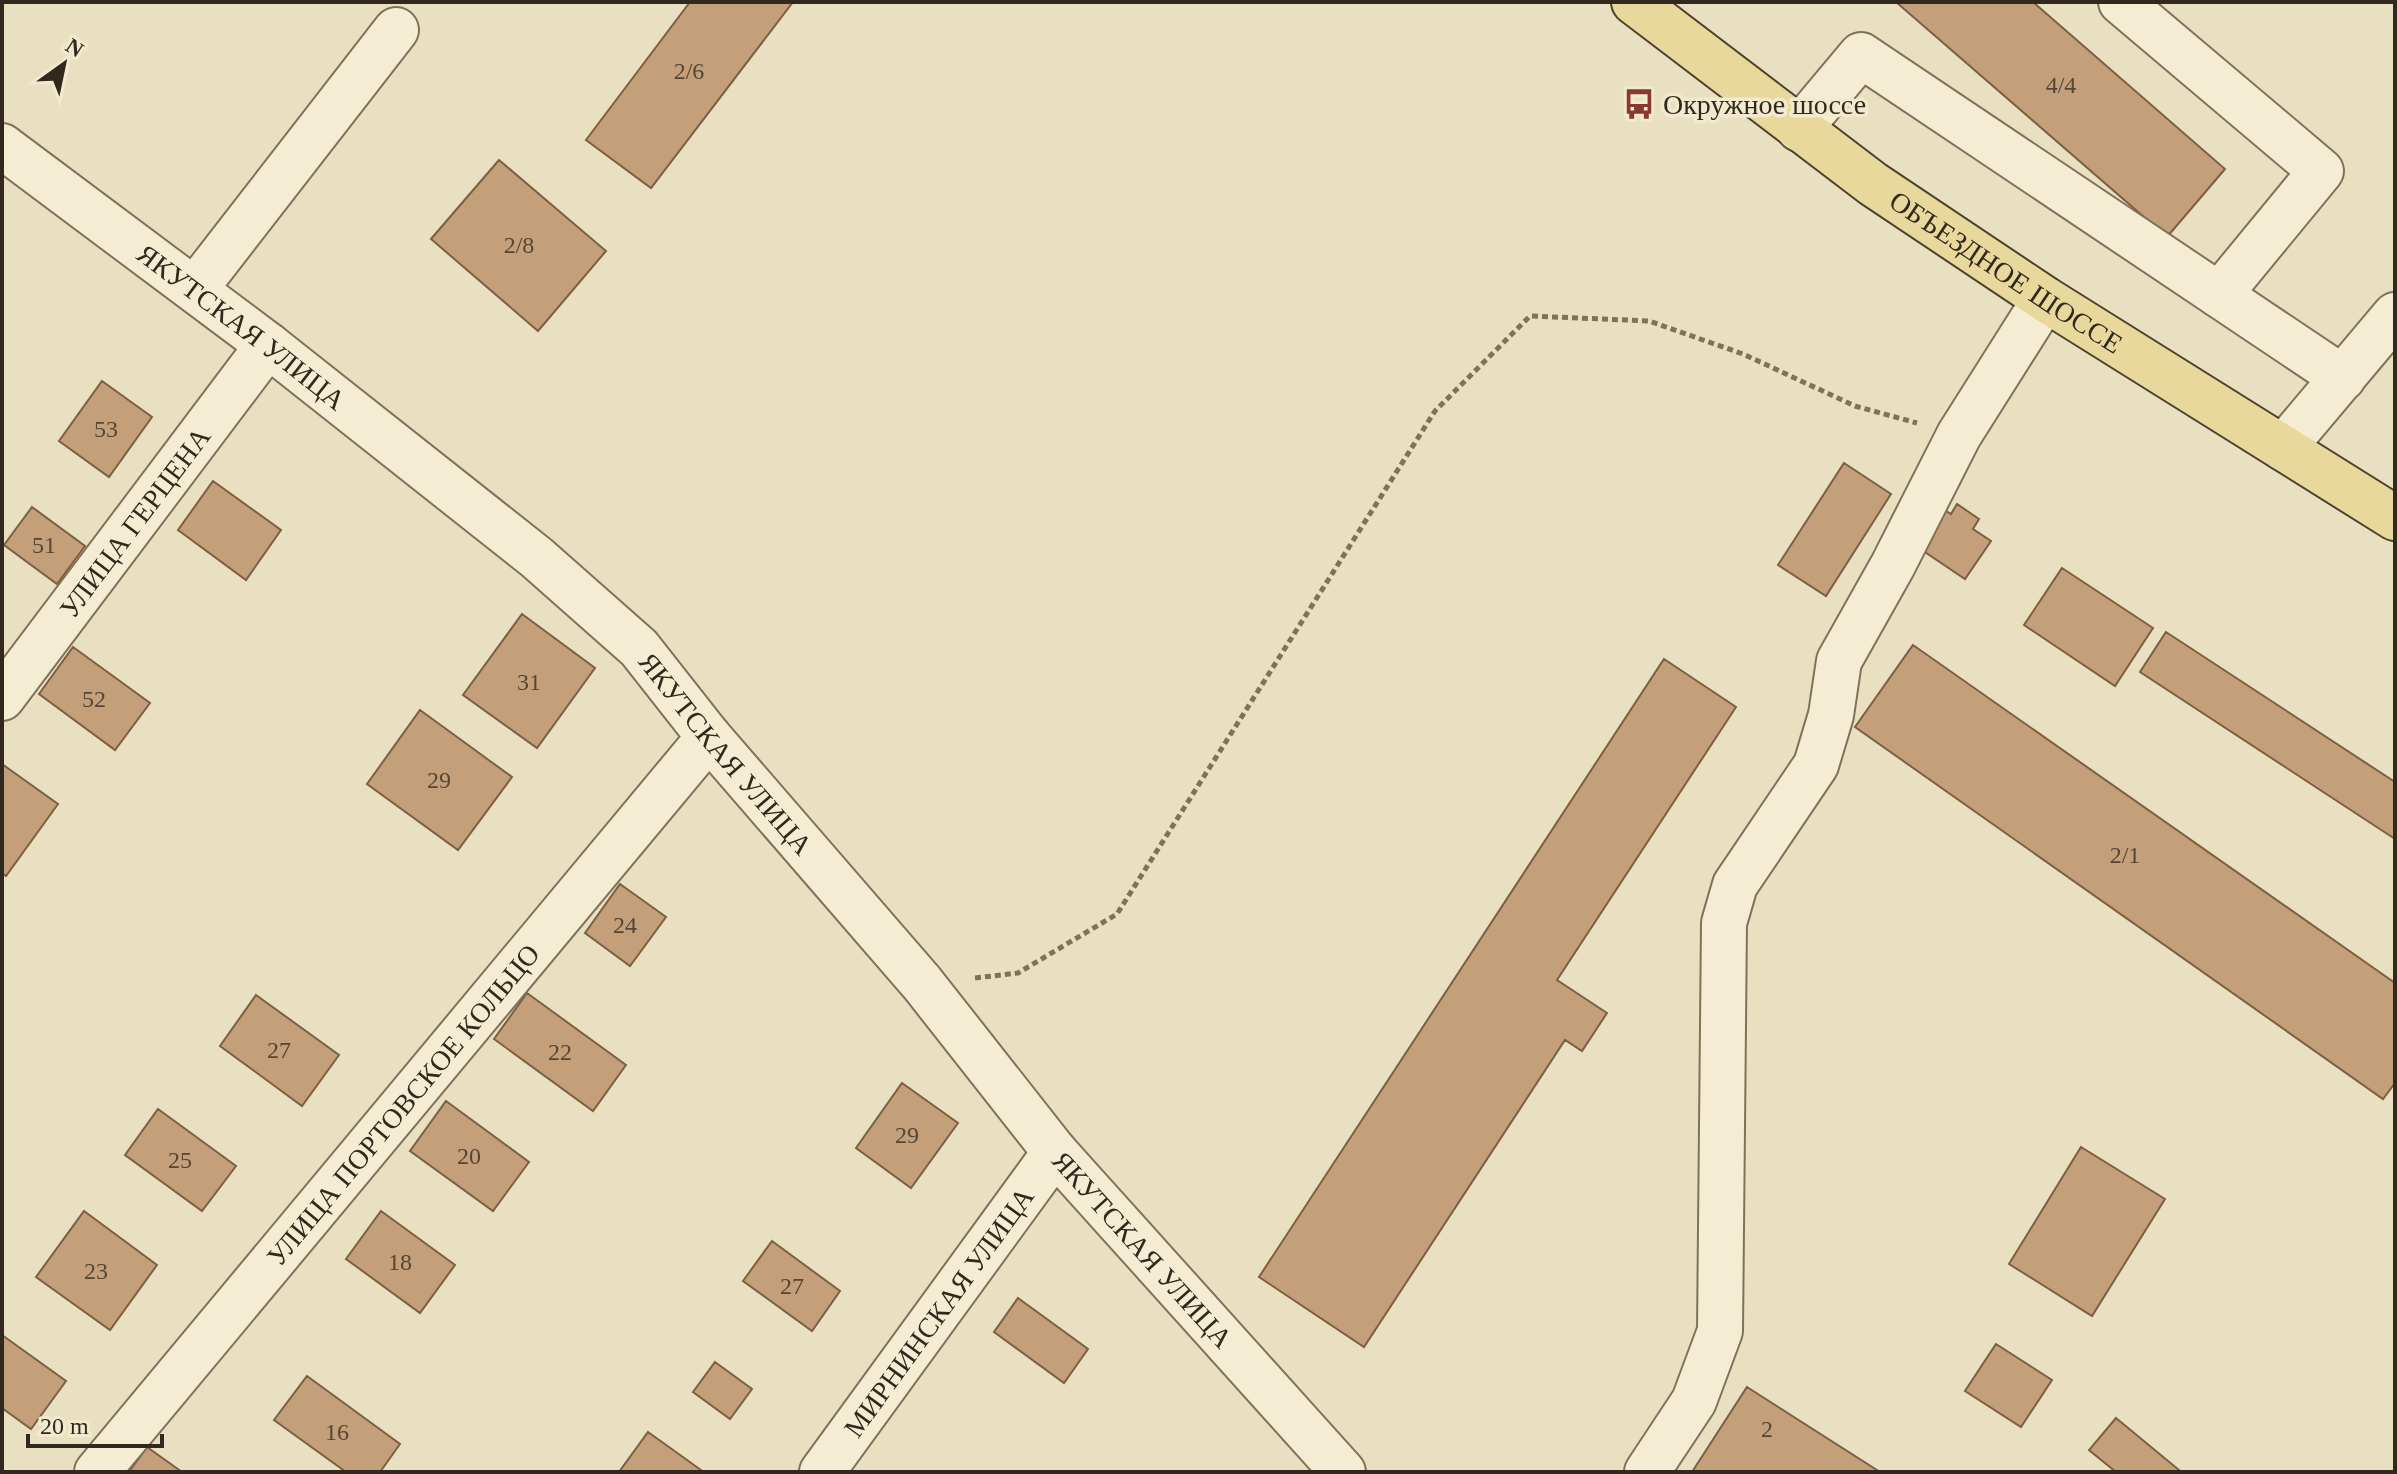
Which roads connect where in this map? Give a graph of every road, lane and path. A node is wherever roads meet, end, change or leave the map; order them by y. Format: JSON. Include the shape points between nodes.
{"nodes":[{"id":1,"x":2121,"y":2,"type":"edge"},
{"id":2,"x":1654,"y":8,"type":"edge"},
{"id":3,"x":396,"y":30,"type":"dead end"},
{"id":4,"x":1799,"y":129,"type":"junction"},
{"id":5,"x":2,"y":146,"type":"edge"},
{"id":6,"x":195,"y":289,"type":"junction"},
{"id":7,"x":2219,"y":295,"type":"junction"},
{"id":8,"x":2045,"y":299,"type":"junction"},
{"id":9,"x":2395,"y":315,"type":"edge"},
{"id":10,"x":268,"y":345,"type":"junction"},
{"id":11,"x":2343,"y":378,"type":"junction"},
{"id":12,"x":1959,"y":435,"type":"junction"},
{"id":13,"x":2283,"y":448,"type":"junction"},
{"id":14,"x":2395,"y":518,"type":"edge"},
{"id":15,"x":2,"y":698,"type":"edge"},
{"id":16,"x":709,"y":737,"type":"junction"},
{"id":17,"x":922,"y":983,"type":"junction"},
{"id":18,"x":1055,"y":1152,"type":"junction"},
{"id":19,"x":97,"y":1472,"type":"edge"},
{"id":20,"x":822,"y":1472,"type":"edge"},
{"id":21,"x":1343,"y":1472,"type":"edge"},
{"id":22,"x":1647,"y":1472,"type":"edge"}],
"edges":[{"from":1,"to":7,"type":"street","via":[[2321,171]]},
{"from":2,"to":4,"type":"main road","name":"ОБЪЕЗДНОЕ ШОССЕ"},
{"from":3,"to":6,"type":"street"},
{"from":4,"to":7,"type":"street","via":[[1861,55]]},
{"from":4,"to":8,"type":"main road","name":"ОБЪЕЗДНОЕ ШОССЕ"},
{"from":5,"to":6,"type":"street","name":"ЯКУТСКАЯ УЛИЦА"},
{"from":6,"to":10,"type":"street","name":"ЯКУТСКАЯ УЛИЦА"},
{"from":7,"to":11,"type":"street"},
{"from":8,"to":12,"type":"street"},
{"from":8,"to":13,"type":"main road","name":"ОБЪЕЗДНОЕ ШОССЕ"},
{"from":9,"to":11,"type":"street"},
{"from":10,"to":15,"type":"street","name":"УЛИЦА ГЕРЦЕНА"},
{"from":10,"to":16,"type":"street","name":"ЯКУТСКАЯ УЛИЦА","via":[[536,557],[627,638]]},
{"from":11,"to":13,"type":"street"},
{"from":12,"to":17,"type":"path","via":[[1855,406],[1743,354],[1649,321],[1530,316],[1435,411],[1117,914],[1018,973]]},
{"from":12,"to":22,"type":"street","via":[[1839,661],[1816,765],[1735,885],[1724,923],[1720,1331],[1694,1401]]},
{"from":13,"to":14,"type":"main road","name":"ОБЪЕЗДНОЕ ШОССЕ"},
{"from":16,"to":17,"type":"street","name":"ЯКУТСКАЯ УЛИЦА"},
{"from":16,"to":19,"type":"street","name":"УЛИЦА ПОРТОВСКОЕ КОЛЬЦО"},
{"from":17,"to":18,"type":"street","name":"ЯКУТСКАЯ УЛИЦА"},
{"from":18,"to":20,"type":"street","name":"МИРНИНСКАЯ УЛИЦА"},
{"from":18,"to":21,"type":"street","name":"ЯКУТСКАЯ УЛИЦА"}]}
